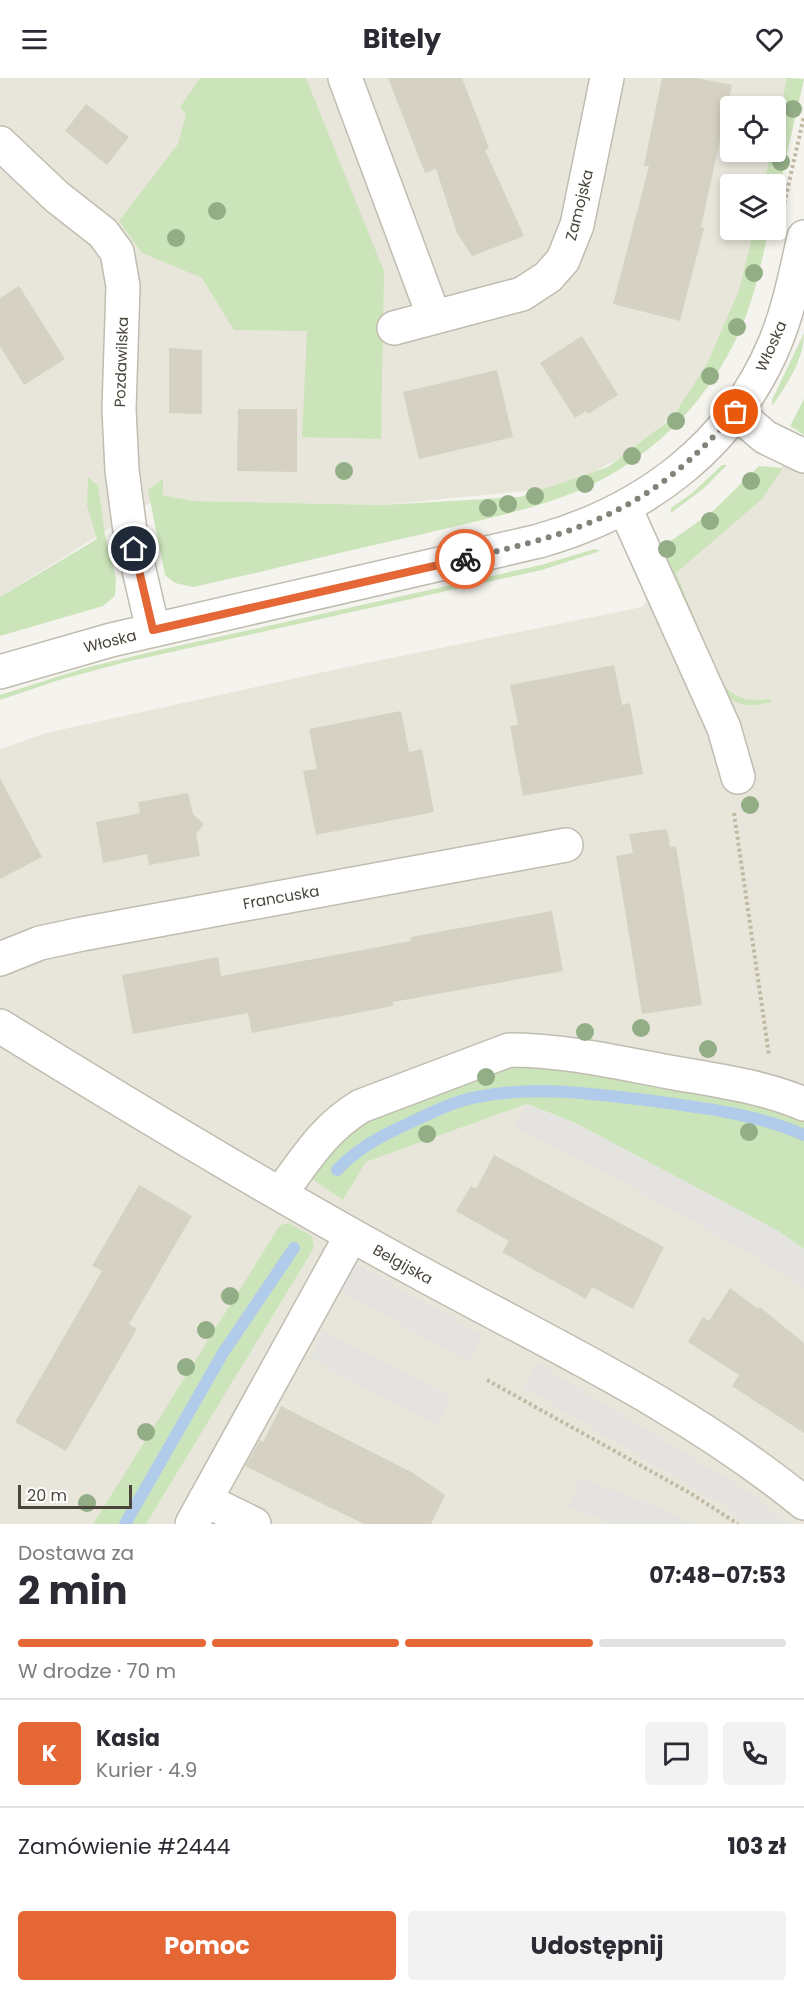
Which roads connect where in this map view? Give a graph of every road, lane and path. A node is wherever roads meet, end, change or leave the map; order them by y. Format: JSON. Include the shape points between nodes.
{"nodes":[{"id":1,"x":345,"y":78,"type":"edge"},
{"id":2,"x":608,"y":78,"type":"edge"},
{"id":3,"x":804,"y":116,"type":"edge"},
{"id":4,"x":0,"y":143,"type":"edge"},
{"id":5,"x":792,"y":227,"type":"edge"},
{"id":6,"x":434,"y":317,"type":"junction"},
{"id":7,"x":394,"y":328,"type":"dead end"},
{"id":8,"x":736,"y":412,"type":"junction"},
{"id":9,"x":804,"y":456,"type":"edge"},
{"id":10,"x":625,"y":508,"type":"junction"},
{"id":11,"x":153,"y":630,"type":"junction"},
{"id":12,"x":0,"y":672,"type":"edge"},
{"id":13,"x":735,"y":791,"type":"joint"},
{"id":14,"x":566,"y":845,"type":"dead end"},
{"id":15,"x":0,"y":959,"type":"edge"},
{"id":16,"x":0,"y":1026,"type":"edge"},
{"id":17,"x":770,"y":1093,"type":"junction"},
{"id":18,"x":804,"y":1104,"type":"edge"},
{"id":19,"x":280,"y":1194,"type":"junction"},
{"id":20,"x":351,"y":1236,"type":"junction"},
{"id":21,"x":487,"y":1380,"type":"dead end"},
{"id":22,"x":804,"y":1503,"type":"edge"},
{"id":23,"x":199,"y":1512,"type":"edge"},
{"id":24,"x":254,"y":1524,"type":"edge"},
{"id":25,"x":738,"y":1524,"type":"edge"}],
"edges":[{"from":1,"to":6,"type":"street"},
{"from":2,"to":6,"type":"street","name":"Zamojska","via":[[577,225],[563,260],[548,277],[522,294]]},
{"from":3,"to":5,"type":"path"},
{"from":4,"to":11,"type":"street","name":"Pozdawilska","via":[[57,197],[103,233],[117,252],[123,286],[119,409],[122,470],[130,531]]},
{"from":5,"to":8,"type":"street","name":"Włoska","via":[[793,285],[775,343]]},
{"from":6,"to":7,"type":"street","name":"Zamojska"},
{"from":8,"to":9,"type":"street","via":[[765,437]]},
{"from":8,"to":10,"type":"street","name":"Włoska","via":[[682,469]]},
{"from":10,"to":11,"type":"street","name":"Włoska","via":[[571,532],[539,541]]},
{"from":10,"to":13,"type":"street","via":[[724,728]]},
{"from":11,"to":12,"type":"street","name":"Włoska"},
{"from":13,"to":17,"type":"path","via":[[772,1080]]},
{"from":14,"to":15,"type":"street","name":"Francuska","via":[[82,934],[40,943]]},
{"from":16,"to":19,"type":"street","name":"Belgijska"},
{"from":17,"to":18,"type":"street"},
{"from":17,"to":19,"type":"street","via":[[562,1053],[509,1050],[339,1119]]},
{"from":19,"to":20,"type":"street","name":"Belgijska"},
{"from":20,"to":22,"type":"street","name":"Belgijska","via":[[606,1371],[736,1453]]},
{"from":20,"to":23,"type":"street"},
{"from":21,"to":25,"type":"path","via":[[690,1493]]},
{"from":23,"to":24,"type":"street"}]}
